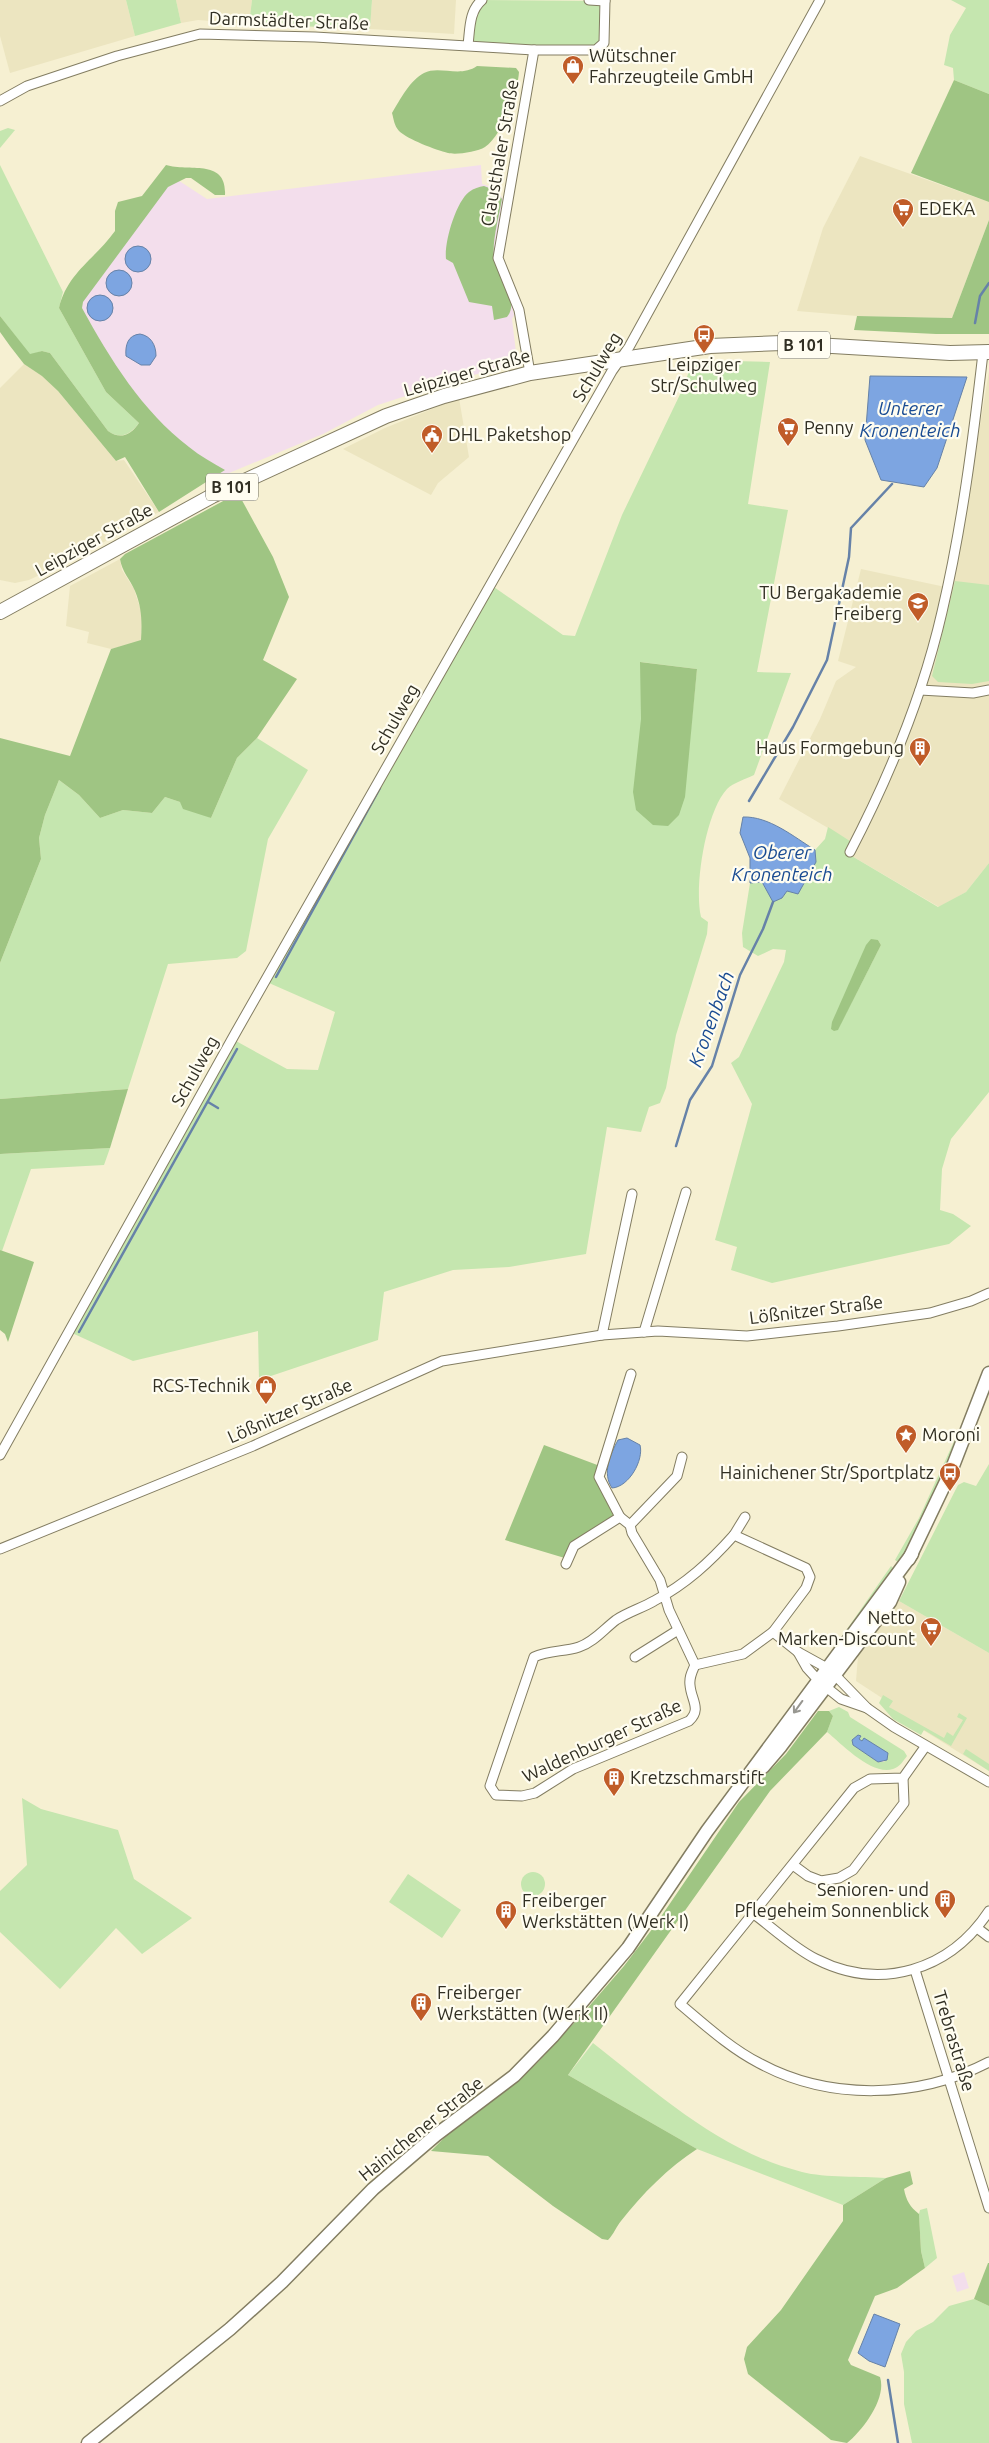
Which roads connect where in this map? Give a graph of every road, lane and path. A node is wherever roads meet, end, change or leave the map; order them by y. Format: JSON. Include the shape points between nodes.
{"nodes":[{"id":1,"x":482,"y":0,"type":"edge"},
{"id":2,"x":589,"y":0,"type":"edge"},
{"id":3,"x":605,"y":0,"type":"edge"},
{"id":4,"x":820,"y":0,"type":"edge"},
{"id":5,"x":468,"y":45,"type":"junction"},
{"id":6,"x":534,"y":50,"type":"junction"},
{"id":7,"x":0,"y":101,"type":"edge"},
{"id":8,"x":986,"y":353,"type":"edge"},
{"id":9,"x":620,"y":361,"type":"junction"},
{"id":10,"x":530,"y":372,"type":"junction"},
{"id":11,"x":1,"y":609,"type":"edge"},
{"id":12,"x":920,"y":690,"type":"junction"},
{"id":13,"x":989,"y":690,"type":"edge"},
{"id":14,"x":850,"y":852,"type":"dead end"},
{"id":15,"x":686,"y":1192,"type":"dead end"},
{"id":16,"x":632,"y":1194,"type":"dead end"},
{"id":17,"x":989,"y":1293,"type":"edge"},
{"id":18,"x":644,"y":1332,"type":"junction"},
{"id":19,"x":602,"y":1335,"type":"junction"},
{"id":20,"x":989,"y":1373,"type":"edge"},
{"id":21,"x":631,"y":1374,"type":"dead end"},
{"id":22,"x":0,"y":1455,"type":"edge"},
{"id":23,"x":682,"y":1457,"type":"dead end"},
{"id":24,"x":620,"y":1517,"type":"junction"},
{"id":25,"x":745,"y":1517,"type":"dead end"},
{"id":26,"x":630,"y":1525,"type":"junction"},
{"id":27,"x":734,"y":1535,"type":"junction"},
{"id":28,"x":0,"y":1549,"type":"edge"},
{"id":29,"x":566,"y":1564,"type":"dead end"},
{"id":30,"x":666,"y":1594,"type":"junction"},
{"id":31,"x":678,"y":1630,"type":"junction"},
{"id":32,"x":772,"y":1632,"type":"junction"},
{"id":33,"x":798,"y":1652,"type":"junction"},
{"id":34,"x":636,"y":1656,"type":"dead end"},
{"id":35,"x":695,"y":1665,"type":"junction"},
{"id":36,"x":831,"y":1672,"type":"junction"},
{"id":37,"x":822,"y":1684,"type":"junction"},
{"id":38,"x":867,"y":1708,"type":"junction"},
{"id":39,"x":925,"y":1747,"type":"junction"},
{"id":40,"x":904,"y":1778,"type":"junction"},
{"id":41,"x":989,"y":1782,"type":"edge"},
{"id":42,"x":793,"y":1865,"type":"junction"},
{"id":43,"x":989,"y":1910,"type":"edge"},
{"id":44,"x":754,"y":1914,"type":"junction"},
{"id":45,"x":978,"y":1928,"type":"junction"},
{"id":46,"x":989,"y":1937,"type":"edge"},
{"id":47,"x":915,"y":1970,"type":"junction"},
{"id":48,"x":989,"y":2062,"type":"edge"},
{"id":49,"x":949,"y":2078,"type":"junction"},
{"id":50,"x":989,"y":2208,"type":"edge"},
{"id":51,"x":88,"y":2443,"type":"edge"}],
"edges":[{"from":1,"to":5,"type":"street","via":[[475,6]]},
{"from":2,"to":3,"type":"street"},
{"from":3,"to":6,"type":"street","via":[[604,44],[596,50]]},
{"from":4,"to":9,"type":"street","name":"Schulweg"},
{"from":5,"to":6,"type":"street","name":"Darmstädter Straße"},
{"from":5,"to":7,"type":"street","name":"Darmstädter Straße","via":[[200,34],[117,56],[27,86]]},
{"from":6,"to":10,"type":"street","name":"Clausthaler Straße","via":[[498,258],[519,310]]},
{"from":8,"to":9,"type":"main road","name":"Leipziger Straße","number":"B 101","via":[[782,343],[702,346]]},
{"from":8,"to":12,"type":"street","via":[[960,528],[942,613]]},
{"from":9,"to":10,"type":"main road","name":"Leipziger Straße","number":"B 101"},
{"from":9,"to":22,"type":"street","name":"Schulweg","via":[[491,581]]},
{"from":10,"to":11,"type":"main road","name":"Leipziger Straße","number":"B 101","via":[[386,416],[212,496]]},
{"from":12,"to":13,"type":"street","via":[[973,693]]},
{"from":12,"to":14,"type":"street","via":[[872,810]]},
{"from":15,"to":18,"type":"street"},
{"from":16,"to":19,"type":"street"},
{"from":17,"to":18,"type":"street","name":"Lößnitzer Straße","via":[[930,1312],[838,1326],[747,1336]]},
{"from":18,"to":19,"type":"street","name":"Lößnitzer Straße"},
{"from":19,"to":28,"type":"street","name":"Lößnitzer Straße","via":[[442,1361],[253,1446]]},
{"from":20,"to":36,"type":"main road","name":"Hainichener Straße","via":[[951,1471],[912,1554]]},
{"from":21,"to":24,"type":"street","via":[[598,1477]]},
{"from":23,"to":26,"type":"street","via":[[677,1476]]},
{"from":24,"to":26,"type":"street"},
{"from":24,"to":29,"type":"street","via":[[574,1546]]},
{"from":25,"to":27,"type":"street","name":"Waldenburger Straße"},
{"from":26,"to":30,"type":"street"},
{"from":27,"to":30,"type":"street","name":"Waldenburger Straße","via":[[712,1561]]},
{"from":27,"to":32,"type":"street","via":[[800,1563],[810,1577],[806,1588]]},
{"from":30,"to":31,"type":"street"},
{"from":30,"to":35,"type":"street","name":"Waldenburger Straße","via":[[616,1620],[604,1632],[579,1647],[546,1651],[534,1657],[490,1786],[496,1795],[535,1794],[574,1769],[689,1721],[697,1709],[690,1685]]},
{"from":31,"to":34,"type":"street"},
{"from":31,"to":35,"type":"street"},
{"from":32,"to":33,"type":"street"},
{"from":32,"to":35,"type":"street","via":[[743,1654]]},
{"from":33,"to":36,"type":"street"},
{"from":33,"to":37,"type":"street"},
{"from":36,"to":37,"type":"main road","name":"Hainichener Straße"},
{"from":36,"to":38,"type":"street"},
{"from":37,"to":38,"type":"street","via":[[842,1699]]},
{"from":37,"to":51,"type":"main road","name":"Hainichener Straße","via":[[731,1799],[628,1948],[520,2070],[372,2189],[282,2282],[230,2329]]},
{"from":38,"to":39,"type":"street"},
{"from":39,"to":40,"type":"street"},
{"from":39,"to":41,"type":"street"},
{"from":40,"to":42,"type":"street","via":[[870,1779],[860,1783]]},
{"from":40,"to":42,"type":"street","via":[[904,1803],[853,1870],[839,1878],[821,1881]]},
{"from":42,"to":44,"type":"street"},
{"from":43,"to":45,"type":"street"},
{"from":44,"to":47,"type":"street","via":[[802,1951],[832,1966],[877,1974]]},
{"from":44,"to":49,"type":"street","via":[[680,2004],[744,2054],[774,2071],[810,2084],[843,2090],[886,2090]]},
{"from":45,"to":46,"type":"street"},
{"from":45,"to":47,"type":"street","via":[[949,1953]]},
{"from":47,"to":49,"type":"street","name":"Trebrastraße"},
{"from":48,"to":49,"type":"street"},
{"from":49,"to":50,"type":"street","name":"Trebrastraße"}]}
